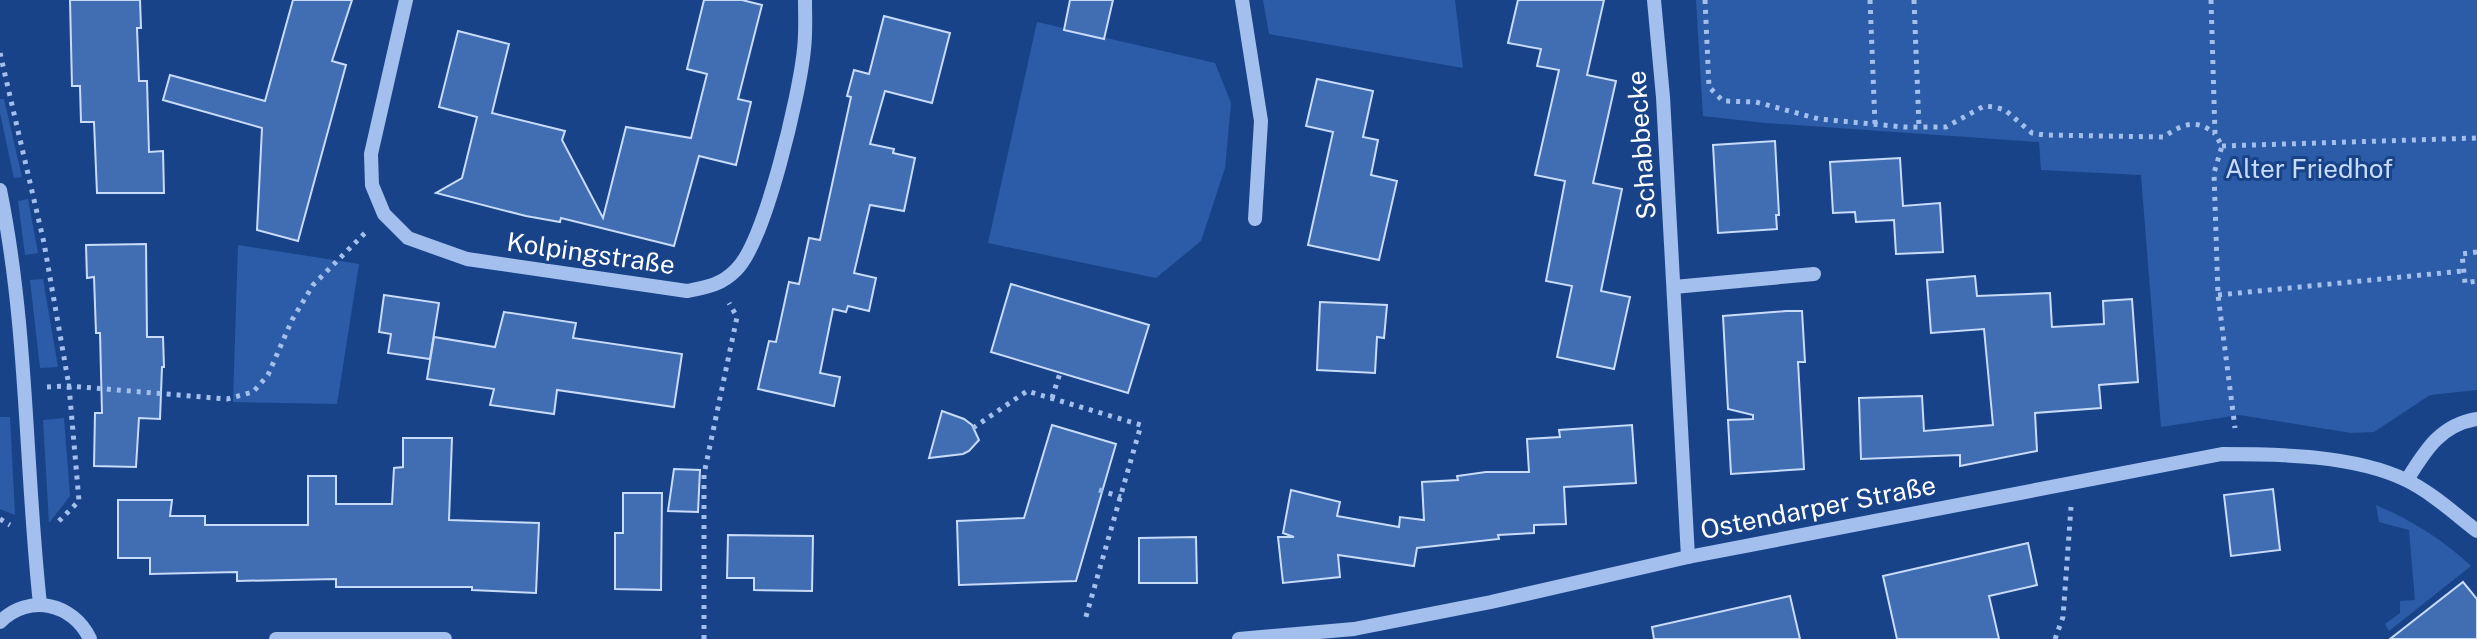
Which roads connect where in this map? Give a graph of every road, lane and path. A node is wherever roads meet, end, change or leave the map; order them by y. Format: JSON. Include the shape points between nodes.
{"nodes":[{"id":1,"x":406,"y":0,"type":"edge"},
{"id":2,"x":805,"y":0,"type":"edge"},
{"id":3,"x":1242,"y":0,"type":"edge"},
{"id":4,"x":1654,"y":0,"type":"edge"},
{"id":5,"x":1705,"y":0,"type":"edge"},
{"id":6,"x":1870,"y":0,"type":"edge"},
{"id":7,"x":1914,"y":0,"type":"edge"},
{"id":8,"x":2211,"y":0,"type":"edge"},
{"id":9,"x":0,"y":53,"type":"edge"},
{"id":10,"x":1875,"y":124,"type":"junction"},
{"id":11,"x":1919,"y":127,"type":"junction"},
{"id":12,"x":2215,"y":134,"type":"junction"},
{"id":13,"x":2477,"y":138,"type":"edge"},
{"id":14,"x":2222,"y":146,"type":"junction"},
{"id":15,"x":0,"y":190,"type":"edge"},
{"id":16,"x":384,"y":214,"type":"junction"},
{"id":17,"x":1255,"y":219,"type":"dead end"},
{"id":18,"x":2477,"y":252,"type":"edge"},
{"id":19,"x":2463,"y":271,"type":"junction"},
{"id":20,"x":1814,"y":274,"type":"dead end"},
{"id":21,"x":2477,"y":281,"type":"edge"},
{"id":22,"x":719,"y":285,"type":"junction"},
{"id":23,"x":1674,"y":287,"type":"junction"},
{"id":24,"x":2218,"y":295,"type":"junction"},
{"id":25,"x":1060,"y":373,"type":"dead end"},
{"id":26,"x":69,"y":386,"type":"junction"},
{"id":27,"x":25,"y":388,"type":"junction"},
{"id":28,"x":1052,"y":398,"type":"junction"},
{"id":29,"x":2477,"y":419,"type":"edge"},
{"id":30,"x":973,"y":428,"type":"dead end"},
{"id":31,"x":2235,"y":428,"type":"dead end"},
{"id":32,"x":2407,"y":480,"type":"junction"},
{"id":33,"x":2071,"y":482,"type":"junction"},
{"id":34,"x":1099,"y":490,"type":"dead end"},
{"id":35,"x":1121,"y":497,"type":"junction"},
{"id":36,"x":79,"y":501,"type":"dead end"},
{"id":37,"x":2477,"y":531,"type":"edge"},
{"id":38,"x":1688,"y":557,"type":"junction"},
{"id":39,"x":40,"y":604,"type":"junction"},
{"id":40,"x":1085,"y":620,"type":"dead end"},
{"id":41,"x":0,"y":622,"type":"edge"},
{"id":42,"x":90,"y":639,"type":"edge"},
{"id":43,"x":276,"y":639,"type":"edge"},
{"id":44,"x":445,"y":639,"type":"edge"},
{"id":45,"x":704,"y":639,"type":"edge"},
{"id":46,"x":1239,"y":639,"type":"edge"},
{"id":47,"x":2055,"y":639,"type":"edge"}],
"edges":[{"from":1,"to":16,"type":"street","via":[[371,154],[372,185]]},
{"from":2,"to":22,"type":"street","via":[[805,48],[793,113],[762,219],[739,267]]},
{"from":3,"to":17,"type":"street","via":[[1261,121]]},
{"from":4,"to":23,"type":"street","name":"Schabbecke"},
{"from":5,"to":10,"type":"path","via":[[1709,87],[1717,98],[1819,119]]},
{"from":6,"to":10,"type":"path"},
{"from":7,"to":11,"type":"path"},
{"from":8,"to":12,"type":"path"},
{"from":9,"to":26,"type":"path","via":[[44,243]]},
{"from":10,"to":11,"type":"path"},
{"from":11,"to":12,"type":"path","via":[[1946,127],[1984,106],[2005,110],[2024,128],[2044,135],[2164,137],[2196,123]]},
{"from":12,"to":14,"type":"path"},
{"from":13,"to":14,"type":"path"},
{"from":14,"to":24,"type":"path","via":[[2214,173]]},
{"from":15,"to":27,"type":"street"},
{"from":16,"to":22,"type":"street","name":"Kolpingstraße","via":[[408,238],[467,259],[687,291]]},
{"from":16,"to":26,"type":"path","via":[[313,285],[268,375],[253,392],[227,399]]},
{"from":18,"to":19,"type":"path","via":[[2462,254]]},
{"from":19,"to":21,"type":"path","via":[[2465,283]]},
{"from":19,"to":24,"type":"path"},
{"from":20,"to":23,"type":"street"},
{"from":22,"to":45,"type":"path","via":[[737,317],[704,474]]},
{"from":23,"to":38,"type":"street","name":"Schabbecke"},
{"from":24,"to":31,"type":"path"},
{"from":25,"to":28,"type":"path"},
{"from":26,"to":27,"type":"path"},
{"from":26,"to":36,"type":"path"},
{"from":27,"to":39,"type":"street"},
{"from":28,"to":30,"type":"path","via":[[1027,391]]},
{"from":28,"to":35,"type":"path","via":[[1141,425]]},
{"from":29,"to":32,"type":"street","via":[[2434,438]]},
{"from":32,"to":33,"type":"street","name":"Ostendarper Straße","via":[[2335,460],[2222,454]]},
{"from":32,"to":37,"type":"street"},
{"from":33,"to":38,"type":"street","name":"Ostendarper Straße"},
{"from":33,"to":47,"type":"path","via":[[2063,617]]},
{"from":34,"to":35,"type":"path"},
{"from":35,"to":40,"type":"path"},
{"from":38,"to":46,"type":"street","name":"Ostendarper Straße","via":[[1354,629]]},
{"from":39,"to":41,"type":"street","via":[[23,607]]},
{"from":39,"to":42,"type":"street","via":[[69,613]]},
{"from":43,"to":44,"type":"street"}]}
